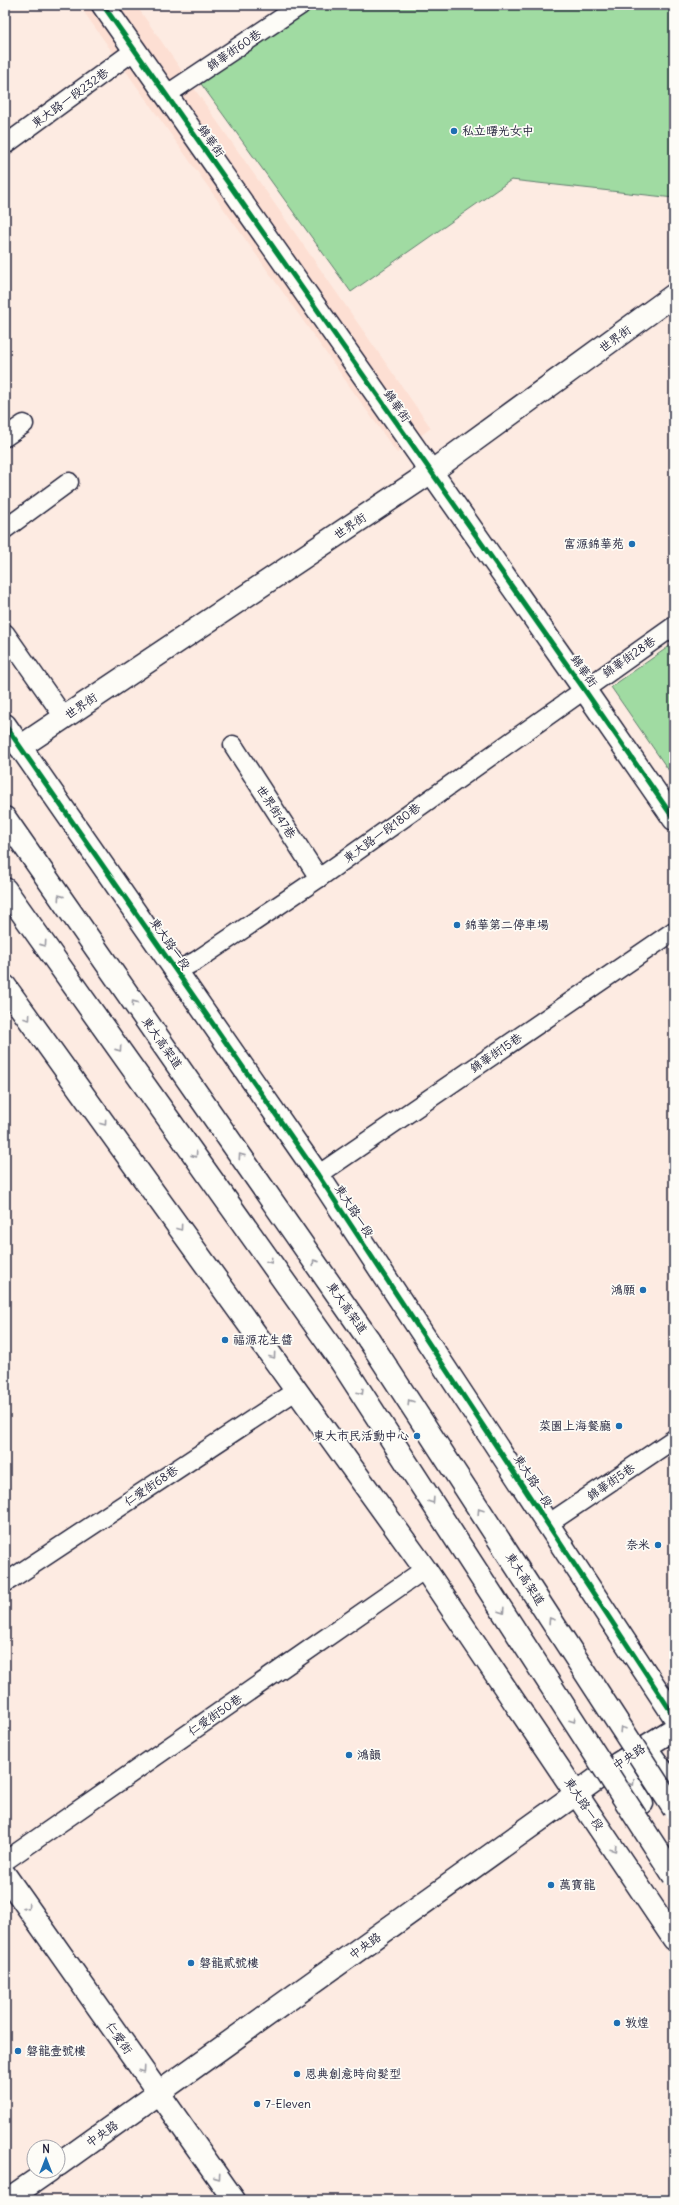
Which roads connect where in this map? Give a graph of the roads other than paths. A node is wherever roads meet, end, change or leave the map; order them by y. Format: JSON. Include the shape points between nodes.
{"nodes":[{"id":1,"x":103,"y":5,"type":"edge"},
{"id":2,"x":301,"y":5,"type":"edge"},
{"id":3,"x":135,"y":50,"type":"junction"},
{"id":4,"x":166,"y":95,"type":"junction"},
{"id":5,"x":5,"y":145,"type":"edge"},
{"id":6,"x":674,"y":295,"type":"edge"},
{"id":7,"x":24,"y":424,"type":"dead end"},
{"id":8,"x":5,"y":437,"type":"edge"},
{"id":9,"x":431,"y":472,"type":"junction"},
{"id":10,"x":69,"y":482,"type":"dead end"},
{"id":11,"x":5,"y":528,"type":"edge"},
{"id":12,"x":674,"y":626,"type":"edge"},
{"id":13,"x":5,"y":633,"type":"edge"},
{"id":14,"x":584,"y":689,"type":"junction"},
{"id":15,"x":64,"y":717,"type":"junction"},
{"id":16,"x":5,"y":725,"type":"edge"},
{"id":17,"x":20,"y":746,"type":"junction"},
{"id":18,"x":233,"y":746,"type":"dead end"},
{"id":19,"x":5,"y":818,"type":"edge"},
{"id":20,"x":674,"y":819,"type":"edge"},
{"id":21,"x":319,"y":878,"type":"junction"},
{"id":22,"x":5,"y":889,"type":"edge"},
{"id":23,"x":674,"y":931,"type":"edge"},
{"id":24,"x":176,"y":971,"type":"junction"},
{"id":25,"x":5,"y":986,"type":"edge"},
{"id":26,"x":318,"y":1175,"type":"junction"},
{"id":27,"x":297,"y":1390,"type":"junction"},
{"id":28,"x":674,"y":1439,"type":"edge"},
{"id":29,"x":548,"y":1524,"type":"junction"},
{"id":30,"x":425,"y":1569,"type":"junction"},
{"id":31,"x":5,"y":1583,"type":"edge"},
{"id":32,"x":674,"y":1716,"type":"edge"},
{"id":33,"x":674,"y":1729,"type":"edge"},
{"id":34,"x":646,"y":1745,"type":"junction"},
{"id":35,"x":619,"y":1763,"type":"junction"},
{"id":36,"x":674,"y":1783,"type":"edge"},
{"id":37,"x":576,"y":1794,"type":"junction"},
{"id":38,"x":644,"y":1804,"type":"dead end"},
{"id":39,"x":674,"y":1809,"type":"edge"},
{"id":40,"x":5,"y":1861,"type":"edge"},
{"id":41,"x":5,"y":1875,"type":"edge"},
{"id":42,"x":674,"y":1876,"type":"edge"},
{"id":43,"x":674,"y":1939,"type":"edge"},
{"id":44,"x":159,"y":2094,"type":"junction"},
{"id":45,"x":66,"y":2158,"type":"edge"},
{"id":46,"x":37,"y":2179,"type":"edge"},
{"id":47,"x":7,"y":2200,"type":"edge"},
{"id":48,"x":234,"y":2200,"type":"edge"}],
"edges":[{"from":1,"to":3,"type":"street","name":"錦華街"},
{"from":2,"to":4,"type":"lane","name":"錦華街60巷"},
{"from":3,"to":4,"type":"street","name":"錦華街"},
{"from":3,"to":5,"type":"lane","name":"東大路一段232巷"},
{"from":4,"to":9,"type":"street","name":"錦華街"},
{"from":6,"to":9,"type":"street","name":"世界街"},
{"from":7,"to":8,"type":"lane"},
{"from":9,"to":14,"type":"street","name":"錦華街"},
{"from":9,"to":15,"type":"street","name":"世界街"},
{"from":10,"to":11,"type":"lane"},
{"from":12,"to":14,"type":"lane","name":"錦華街28巷"},
{"from":13,"to":15,"type":"lane"},
{"from":14,"to":20,"type":"street","name":"錦華街"},
{"from":14,"to":21,"type":"lane","name":"東大路一段180巷"},
{"from":15,"to":17,"type":"street","name":"世界街"},
{"from":16,"to":17,"type":"street","name":"東大路一段"},
{"from":17,"to":24,"type":"street","name":"東大路一段"},
{"from":18,"to":21,"type":"lane","name":"世界街47巷"},
{"from":39,"to":19,"type":"street","name":"東大高架道","one_way":true,"bridge":true,"via":[[369,1340]]},
{"from":21,"to":24,"type":"lane","name":"東大路一段180巷","via":[[196,961]]},
{"from":22,"to":42,"type":"street","one_way":true,"bridge":true,"via":[[340,1360]]},
{"from":23,"to":26,"type":"lane","name":"錦華街15巷"},
{"from":24,"to":26,"type":"street","name":"東大路一段"},
{"from":25,"to":27,"type":"street","name":"東大路一段","one_way":true},
{"from":26,"to":29,"type":"street","name":"東大路一段"},
{"from":27,"to":30,"type":"street","name":"東大路一段"},
{"from":27,"to":31,"type":"lane","name":"仁愛街68巷"},
{"from":28,"to":29,"type":"lane","name":"錦華街5巷"},
{"from":29,"to":32,"type":"street","name":"東大路一段"},
{"from":30,"to":37,"type":"street","name":"東大路一段"},
{"from":30,"to":40,"type":"lane","name":"仁愛街50巷"},
{"from":33,"to":34,"type":"street","name":"中央路"},
{"from":34,"to":35,"type":"street","name":"中央路"},
{"from":34,"to":36,"type":"lane"},
{"from":35,"to":37,"type":"street","name":"中央路"},
{"from":35,"to":38,"type":"lane","one_way":true},
{"from":37,"to":43,"type":"street","name":"東大路一段","one_way":true},
{"from":37,"to":44,"type":"street","name":"中央路"},
{"from":41,"to":44,"type":"street","name":"仁愛街","one_way":true},
{"from":44,"to":45,"type":"street","name":"中央路"},
{"from":44,"to":48,"type":"street","name":"仁愛街","one_way":true},
{"from":46,"to":47,"type":"street"}]}
